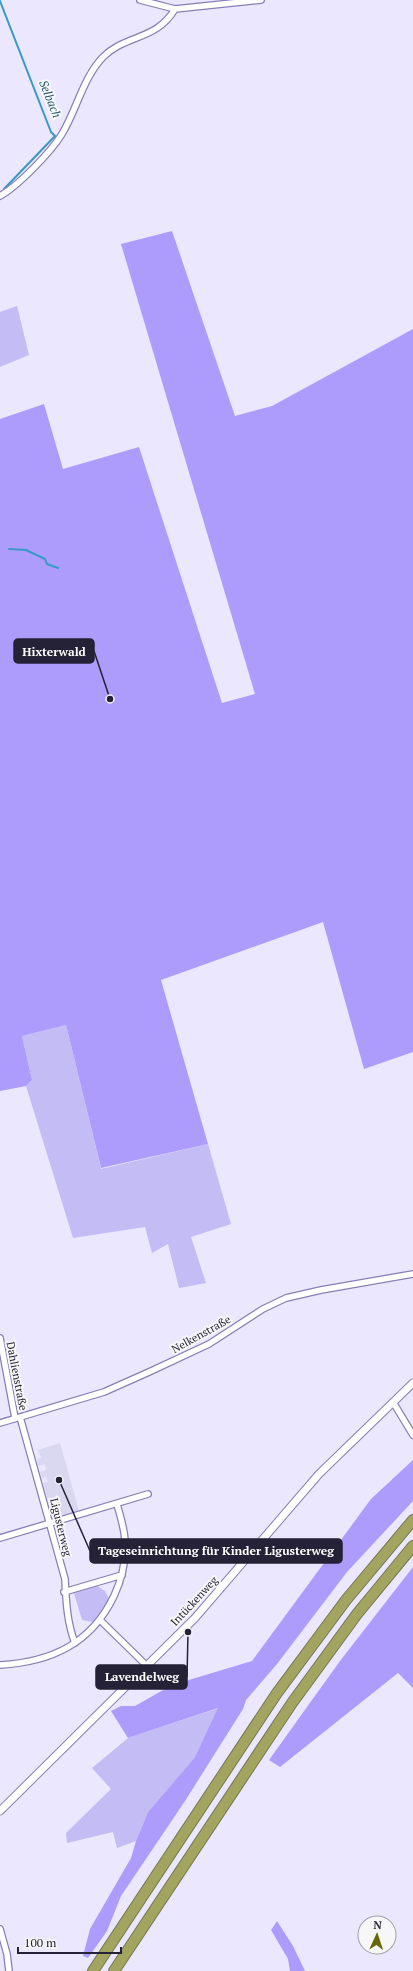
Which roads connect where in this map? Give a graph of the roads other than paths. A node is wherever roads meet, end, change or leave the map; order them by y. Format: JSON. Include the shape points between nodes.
{"nodes":[{"id":1,"x":140,"y":0,"type":"edge"},
{"id":2,"x":261,"y":0,"type":"edge"},
{"id":3,"x":175,"y":9,"type":"junction"},
{"id":4,"x":0,"y":196,"type":"edge"},
{"id":5,"x":413,"y":1274,"type":"edge"},
{"id":6,"x":0,"y":1338,"type":"edge"},
{"id":7,"x":413,"y":1383,"type":"edge"},
{"id":8,"x":393,"y":1402,"type":"junction"},
{"id":9,"x":18,"y":1417,"type":"junction"},
{"id":10,"x":0,"y":1423,"type":"edge"},
{"id":11,"x":413,"y":1435,"type":"edge"},
{"id":12,"x":148,"y":1494,"type":"dead end"},
{"id":13,"x":117,"y":1504,"type":"junction"},
{"id":14,"x":413,"y":1520,"type":"edge"},
{"id":15,"x":50,"y":1523,"type":"junction"},
{"id":16,"x":0,"y":1538,"type":"edge"},
{"id":17,"x":413,"y":1546,"type":"edge"},
{"id":18,"x":122,"y":1575,"type":"junction"},
{"id":19,"x":64,"y":1592,"type":"junction"},
{"id":20,"x":100,"y":1620,"type":"junction"},
{"id":21,"x":75,"y":1643,"type":"junction"},
{"id":22,"x":0,"y":1665,"type":"edge"},
{"id":23,"x":147,"y":1666,"type":"junction"},
{"id":24,"x":0,"y":1811,"type":"edge"},
{"id":25,"x":0,"y":1929,"type":"edge"},
{"id":26,"x":9,"y":1971,"type":"edge"},
{"id":27,"x":93,"y":1971,"type":"edge"},
{"id":28,"x":114,"y":1971,"type":"edge"}],
"edges":[{"from":1,"to":3,"type":"street"},
{"from":2,"to":3,"type":"street"},
{"from":3,"to":4,"type":"street","via":[[168,21],[155,31],[113,49],[105,56],[90,76],[57,142],[14,187]]},
{"from":5,"to":9,"type":"street","name":"Nelkenstraße","via":[[286,1298],[175,1361],[104,1392]]},
{"from":6,"to":9,"type":"street","name":"Dahlienstraße"},
{"from":7,"to":8,"type":"street","name":"Intückenweg"},
{"from":8,"to":11,"type":"street"},
{"from":8,"to":23,"type":"street","name":"Intückenweg","via":[[319,1474],[210,1602]]},
{"from":9,"to":10,"type":"street","name":"Nelkenstraße"},
{"from":9,"to":15,"type":"street","name":"Ligusterweg"},
{"from":12,"to":13,"type":"street"},
{"from":13,"to":15,"type":"street"},
{"from":13,"to":18,"type":"street","via":[[125,1537]]},
{"from":14,"to":27,"type":"highway","via":[[346,1600],[277,1693]]},
{"from":15,"to":16,"type":"street"},
{"from":15,"to":19,"type":"street","name":"Ligusterweg","via":[[65,1579]]},
{"from":17,"to":28,"type":"highway","via":[[357,1614],[292,1703]]},
{"from":18,"to":19,"type":"street"},
{"from":18,"to":20,"type":"street","via":[[117,1590]]},
{"from":19,"to":21,"type":"street","name":"Ligusterweg"},
{"from":20,"to":21,"type":"street"},
{"from":20,"to":23,"type":"street"},
{"from":21,"to":22,"type":"street","via":[[40,1659]]},
{"from":23,"to":24,"type":"street","name":"Intückenweg"},
{"from":25,"to":26,"type":"street"}]}
